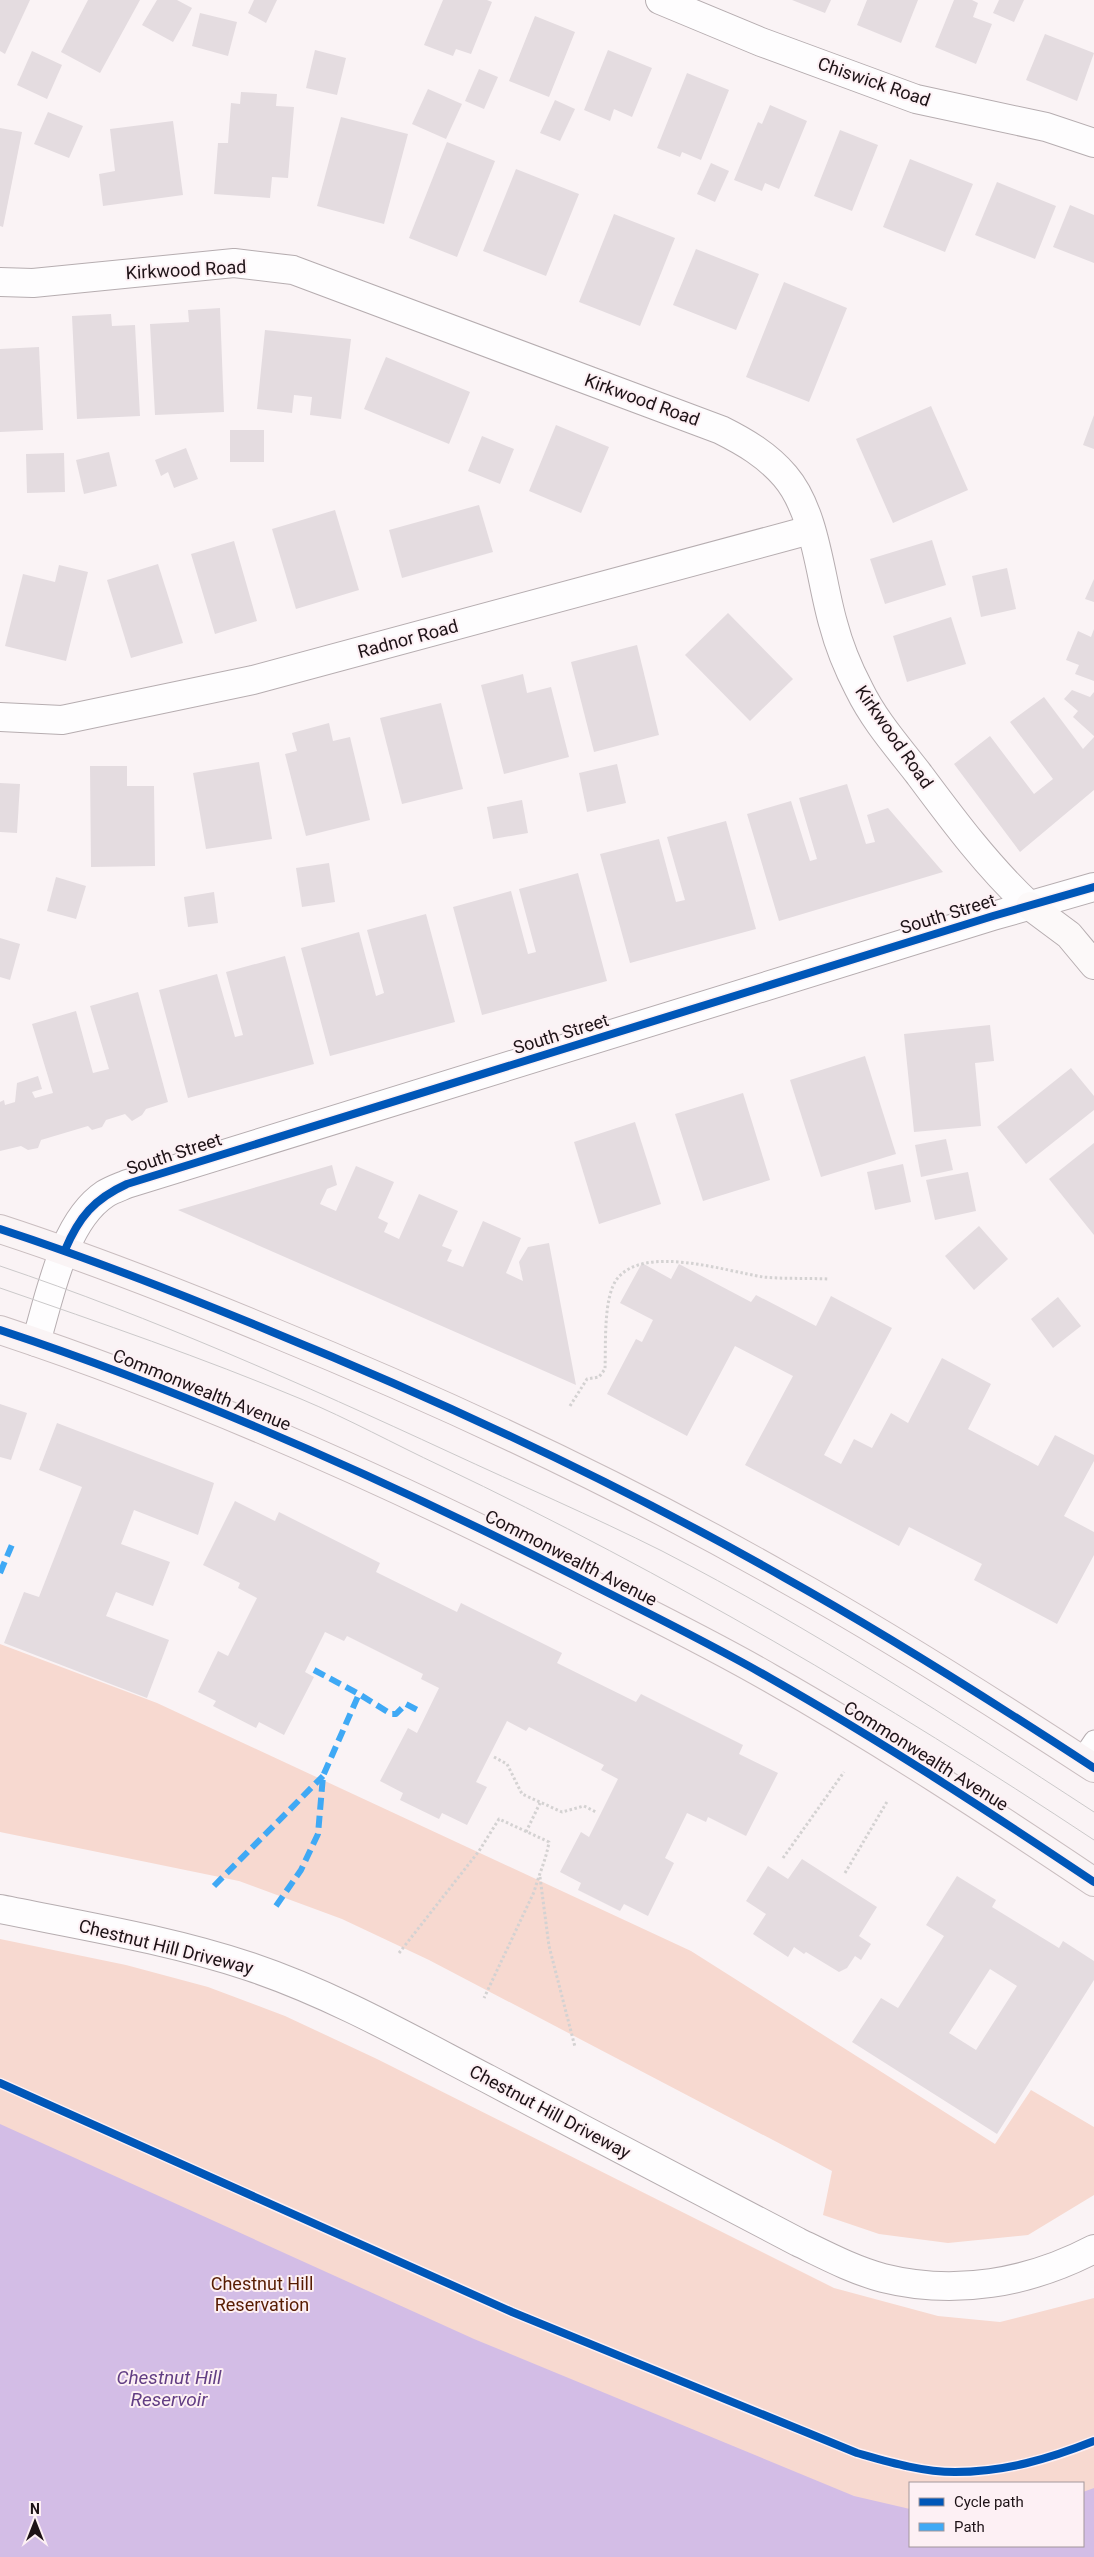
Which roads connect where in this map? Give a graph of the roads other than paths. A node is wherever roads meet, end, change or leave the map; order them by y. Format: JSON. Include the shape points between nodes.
{"nodes":[{"id":1,"x":660,"y":0,"type":"edge"},
{"id":2,"x":1094,"y":143,"type":"edge"},
{"id":3,"x":0,"y":282,"type":"edge"},
{"id":4,"x":810,"y":530,"type":"junction"},
{"id":5,"x":0,"y":717,"type":"edge"},
{"id":6,"x":1094,"y":887,"type":"edge"},
{"id":7,"x":1030,"y":906,"type":"junction"},
{"id":8,"x":1094,"y":965,"type":"edge"},
{"id":9,"x":0,"y":1228,"type":"edge"},
{"id":10,"x":65,"y":1250,"type":"junction"},
{"id":11,"x":0,"y":1330,"type":"edge"},
{"id":12,"x":36,"y":1342,"type":"junction"},
{"id":13,"x":1090,"y":1756,"type":"edge"},
{"id":14,"x":1094,"y":1882,"type":"edge"},
{"id":15,"x":0,"y":1909,"type":"edge"},
{"id":16,"x":1094,"y":2249,"type":"edge"}],
"edges":[{"from":1,"to":2,"type":"street","name":"Chiswick Road","via":[[761,42],[916,98],[1046,127]]},
{"from":3,"to":4,"type":"street","name":"Kirkwood Road","via":[[33,283],[234,263],[293,270],[721,430],[745,442],[786,477]]},
{"from":4,"to":5,"type":"street","name":"Radnor Road","via":[[253,680],[62,720]]},
{"from":4,"to":7,"type":"street","name":"Kirkwood Road","via":[[833,622],[860,691],[878,721],[969,842]]},
{"from":6,"to":7,"type":"street","name":"South Street"},
{"from":7,"to":8,"type":"main road","via":[[1070,934]]},
{"from":7,"to":10,"type":"street","name":"South Street","via":[[126,1184],[105,1194],[84,1214]]},
{"from":9,"to":10,"type":"main road"},
{"from":10,"to":12,"type":"street","name":"South Street"},
{"from":10,"to":13,"type":"main road","via":[[170,1289],[403,1387],[661,1511],[785,1578]]},
{"from":11,"to":12,"type":"main road","name":"Commonwealth Avenue"},
{"from":12,"to":14,"type":"main road","name":"Commonwealth Avenue","via":[[128,1375],[286,1440],[508,1542],[642,1610],[768,1677],[888,1747]]},
{"from":15,"to":16,"type":"street","name":"Chestnut Hill Driveway","via":[[197,1952],[251,1967],[307,1989],[412,2040],[798,2242],[882,2278],[919,2284],[991,2284],[1030,2276],[1070,2262]]}]}
